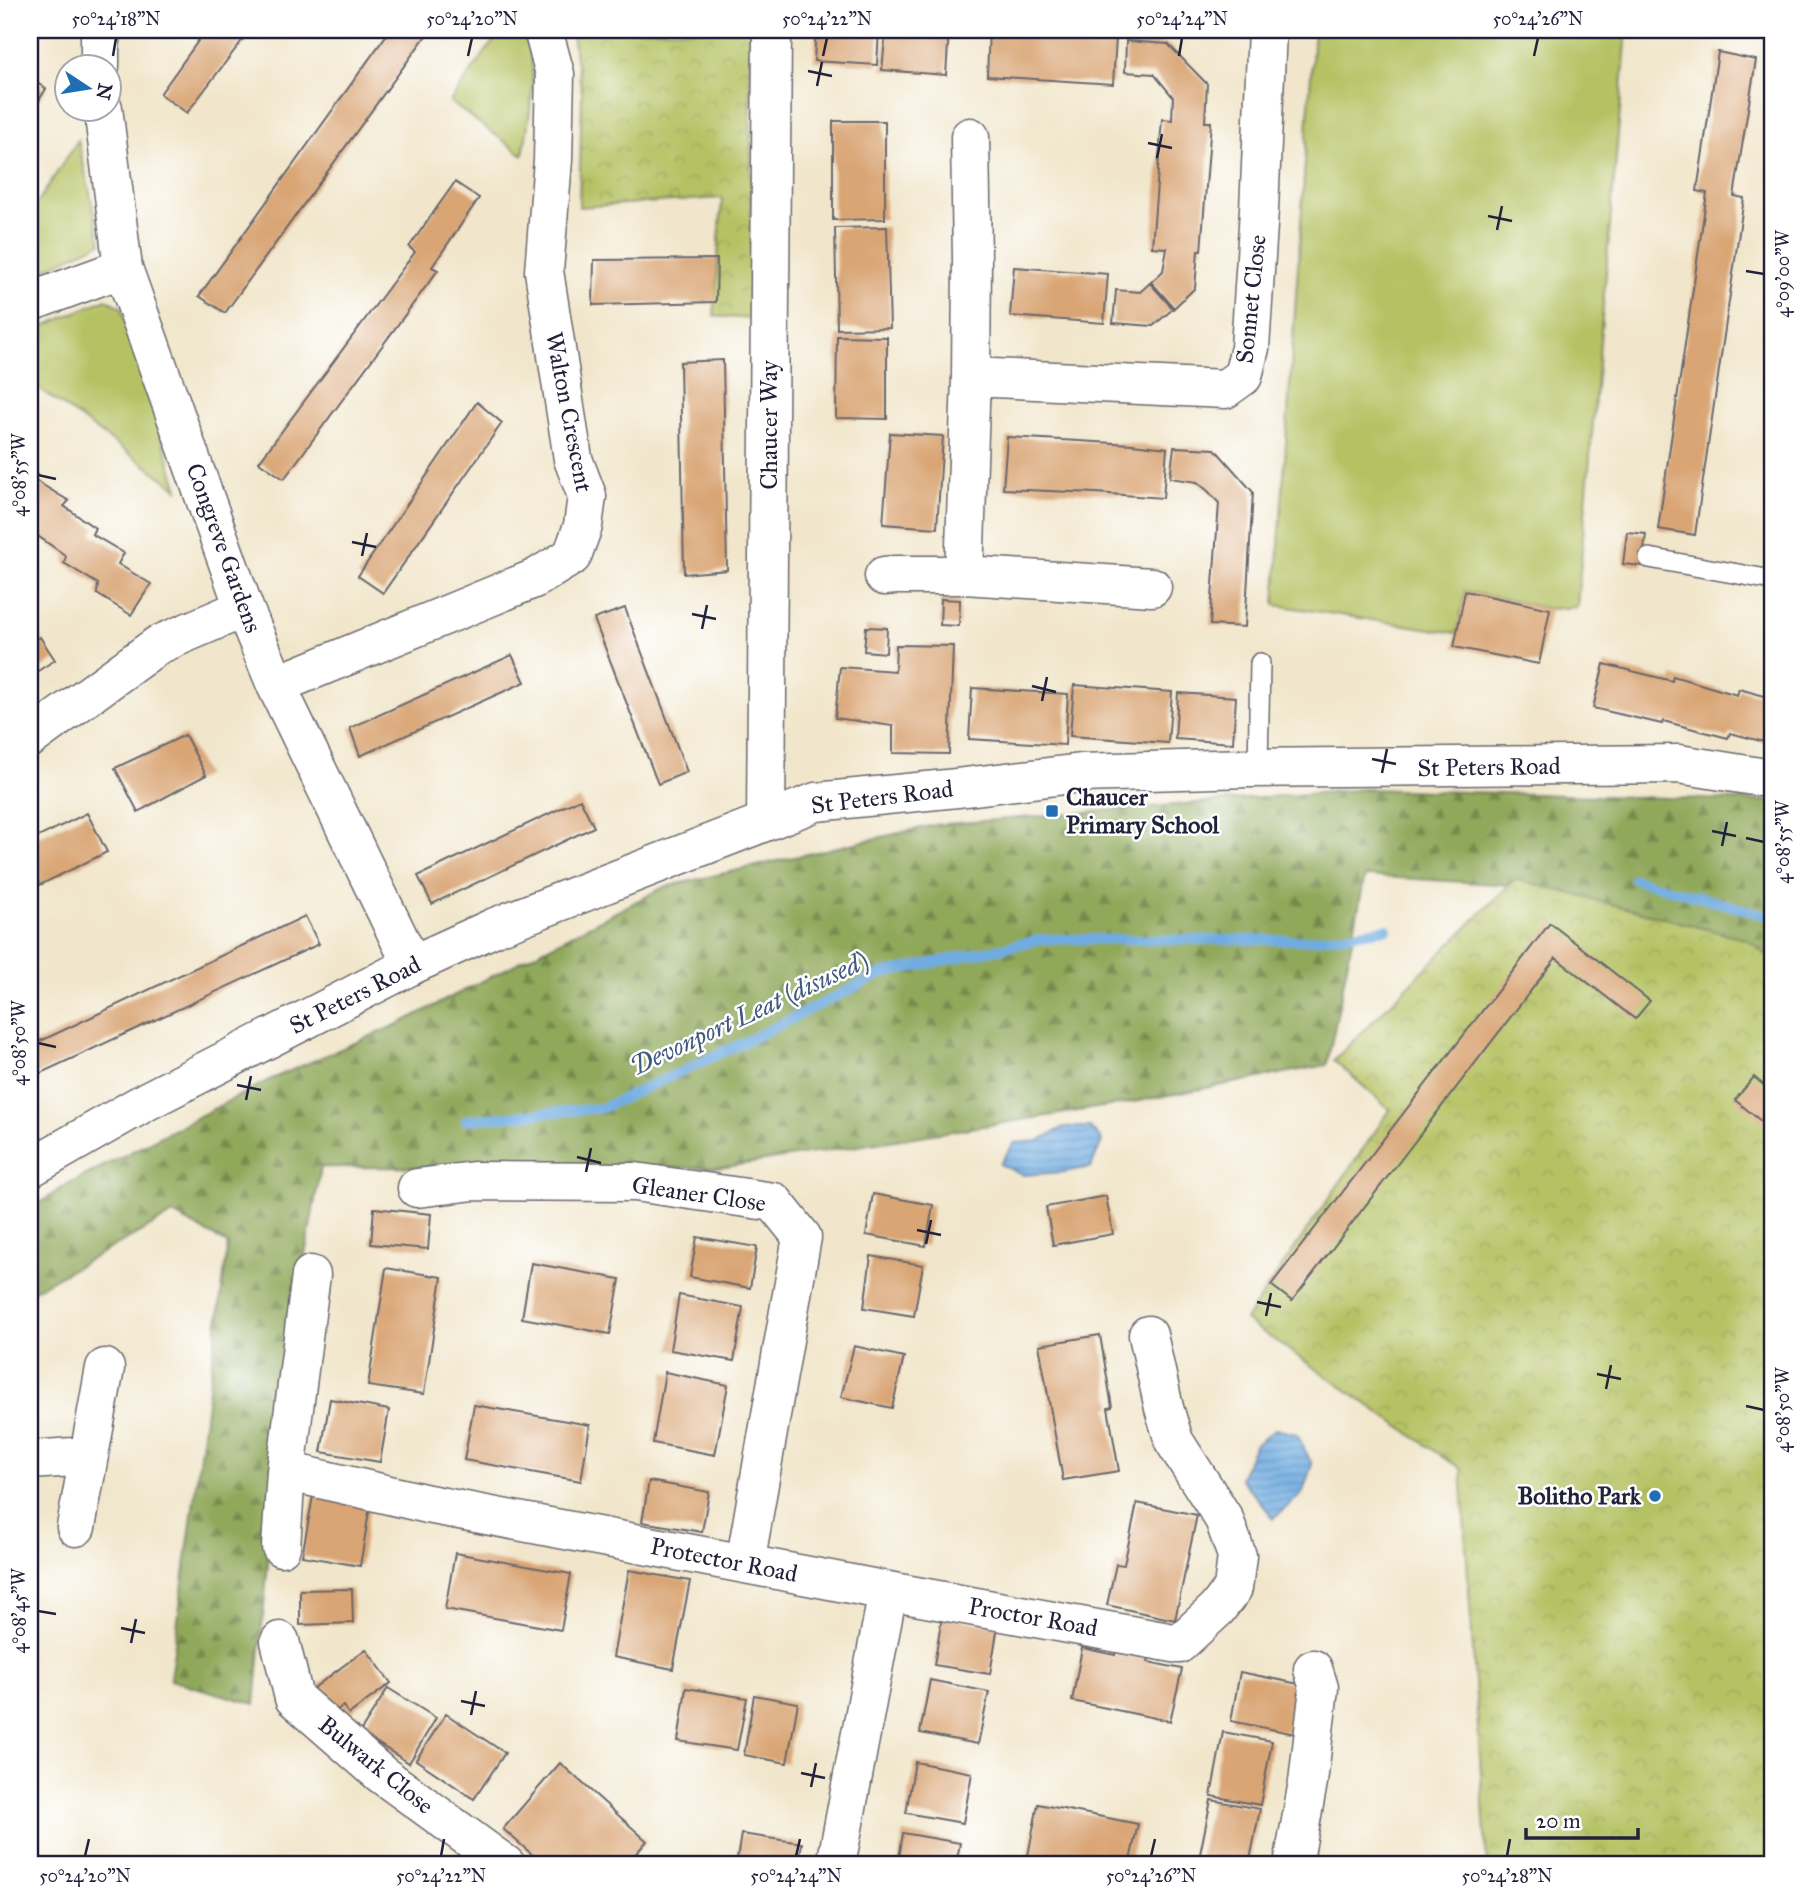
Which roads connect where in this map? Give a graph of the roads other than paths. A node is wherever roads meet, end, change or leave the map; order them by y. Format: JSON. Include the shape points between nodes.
{"nodes":[{"id":1,"x":100,"y":30,"type":"edge"},
{"id":2,"x":543,"y":30,"type":"edge"},
{"id":3,"x":772,"y":30,"type":"edge"},
{"id":4,"x":1267,"y":30,"type":"edge"},
{"id":5,"x":100,"y":52,"type":"edge"},
{"id":6,"x":105,"y":122,"type":"edge"},
{"id":7,"x":970,"y":138,"type":"dead end"},
{"id":8,"x":123,"y":268,"type":"junction"},
{"id":9,"x":30,"y":302,"type":"edge"},
{"id":10,"x":971,"y":377,"type":"junction"},
{"id":11,"x":1649,"y":558,"type":"dead end"},
{"id":12,"x":964,"y":575,"type":"junction"},
{"id":13,"x":884,"y":576,"type":"dead end"},
{"id":14,"x":1772,"y":580,"type":"edge"},
{"id":15,"x":1152,"y":587,"type":"dead end"},
{"id":16,"x":244,"y":608,"type":"junction"},
{"id":17,"x":1260,"y":663,"type":"dead end"},
{"id":18,"x":276,"y":685,"type":"junction"},
{"id":19,"x":30,"y":738,"type":"edge"},
{"id":20,"x":1258,"y":768,"type":"junction"},
{"id":21,"x":1772,"y":779,"type":"edge"},
{"id":22,"x":765,"y":821,"type":"junction"},
{"id":23,"x":412,"y":965,"type":"junction"},
{"id":24,"x":30,"y":1168,"type":"edge"},
{"id":25,"x":417,"y":1188,"type":"dead end"},
{"id":26,"x":311,"y":1275,"type":"dead end"},
{"id":27,"x":1148,"y":1335,"type":"dead end"},
{"id":28,"x":105,"y":1368,"type":"dead end"},
{"id":29,"x":88,"y":1456,"type":"junction"},
{"id":30,"x":30,"y":1460,"type":"edge"},
{"id":31,"x":286,"y":1471,"type":"junction"},
{"id":32,"x":76,"y":1527,"type":"dead end"},
{"id":33,"x":281,"y":1547,"type":"dead end"},
{"id":34,"x":745,"y":1564,"type":"junction"},
{"id":35,"x":888,"y":1591,"type":"junction"},
{"id":36,"x":281,"y":1641,"type":"dead end"},
{"id":37,"x":1313,"y":1669,"type":"dead end"},
{"id":38,"x":506,"y":1865,"type":"edge"},
{"id":39,"x":836,"y":1865,"type":"edge"},
{"id":40,"x":1293,"y":1865,"type":"edge"}],
"edges":[{"from":1,"to":5,"type":"street"},
{"from":2,"to":18,"type":"street","name":"Walton Crescent","via":[[555,74],[554,160],[544,271],[573,459],[587,496],[572,556],[536,578]]},
{"from":3,"to":22,"type":"street","name":"Chaucer Way"},
{"from":4,"to":10,"type":"street","name":"Sonnet Close","via":[[1258,238],[1250,348],[1243,376],[1224,389]]},
{"from":6,"to":8,"type":"street","name":"Congreve Gardens"},
{"from":7,"to":10,"type":"street"},
{"from":8,"to":9,"type":"street"},
{"from":8,"to":16,"type":"street","name":"Congreve Gardens"},
{"from":10,"to":12,"type":"street"},
{"from":11,"to":14,"type":"lane"},
{"from":12,"to":13,"type":"street"},
{"from":12,"to":15,"type":"street"},
{"from":16,"to":18,"type":"street","name":"Congreve Gardens"},
{"from":16,"to":19,"type":"street","via":[[158,645]]},
{"from":17,"to":20,"type":"lane"},
{"from":18,"to":23,"type":"street","name":"Congreve Gardens"},
{"from":20,"to":21,"type":"street","name":"St Peters Road","via":[[1679,764]]},
{"from":20,"to":22,"type":"street","name":"St Peters Road","via":[[1081,772],[816,802]]},
{"from":22,"to":23,"type":"street","name":"St Peters Road","via":[[495,927]]},
{"from":23,"to":24,"type":"street","name":"St Peters Road","via":[[147,1101]]},
{"from":25,"to":34,"type":"street","name":"Gleaner Close","via":[[474,1181],[635,1182],[774,1202],[803,1237]]},
{"from":26,"to":31,"type":"street"},
{"from":27,"to":35,"type":"street","name":"Proctor Road","via":[[1174,1441],[1224,1519],[1237,1556],[1233,1588],[1217,1609],[1179,1644]]},
{"from":28,"to":29,"type":"street"},
{"from":29,"to":30,"type":"street"},
{"from":29,"to":32,"type":"street"},
{"from":31,"to":33,"type":"street"},
{"from":31,"to":34,"type":"street","name":"Protector Road","via":[[428,1504]]},
{"from":34,"to":35,"type":"street","name":"Protector Road"},
{"from":35,"to":39,"type":"street"},
{"from":36,"to":38,"type":"street","name":"Bulwark Close","via":[[295,1698],[381,1774]]},
{"from":37,"to":40,"type":"street","via":[[1319,1688]]}]}
